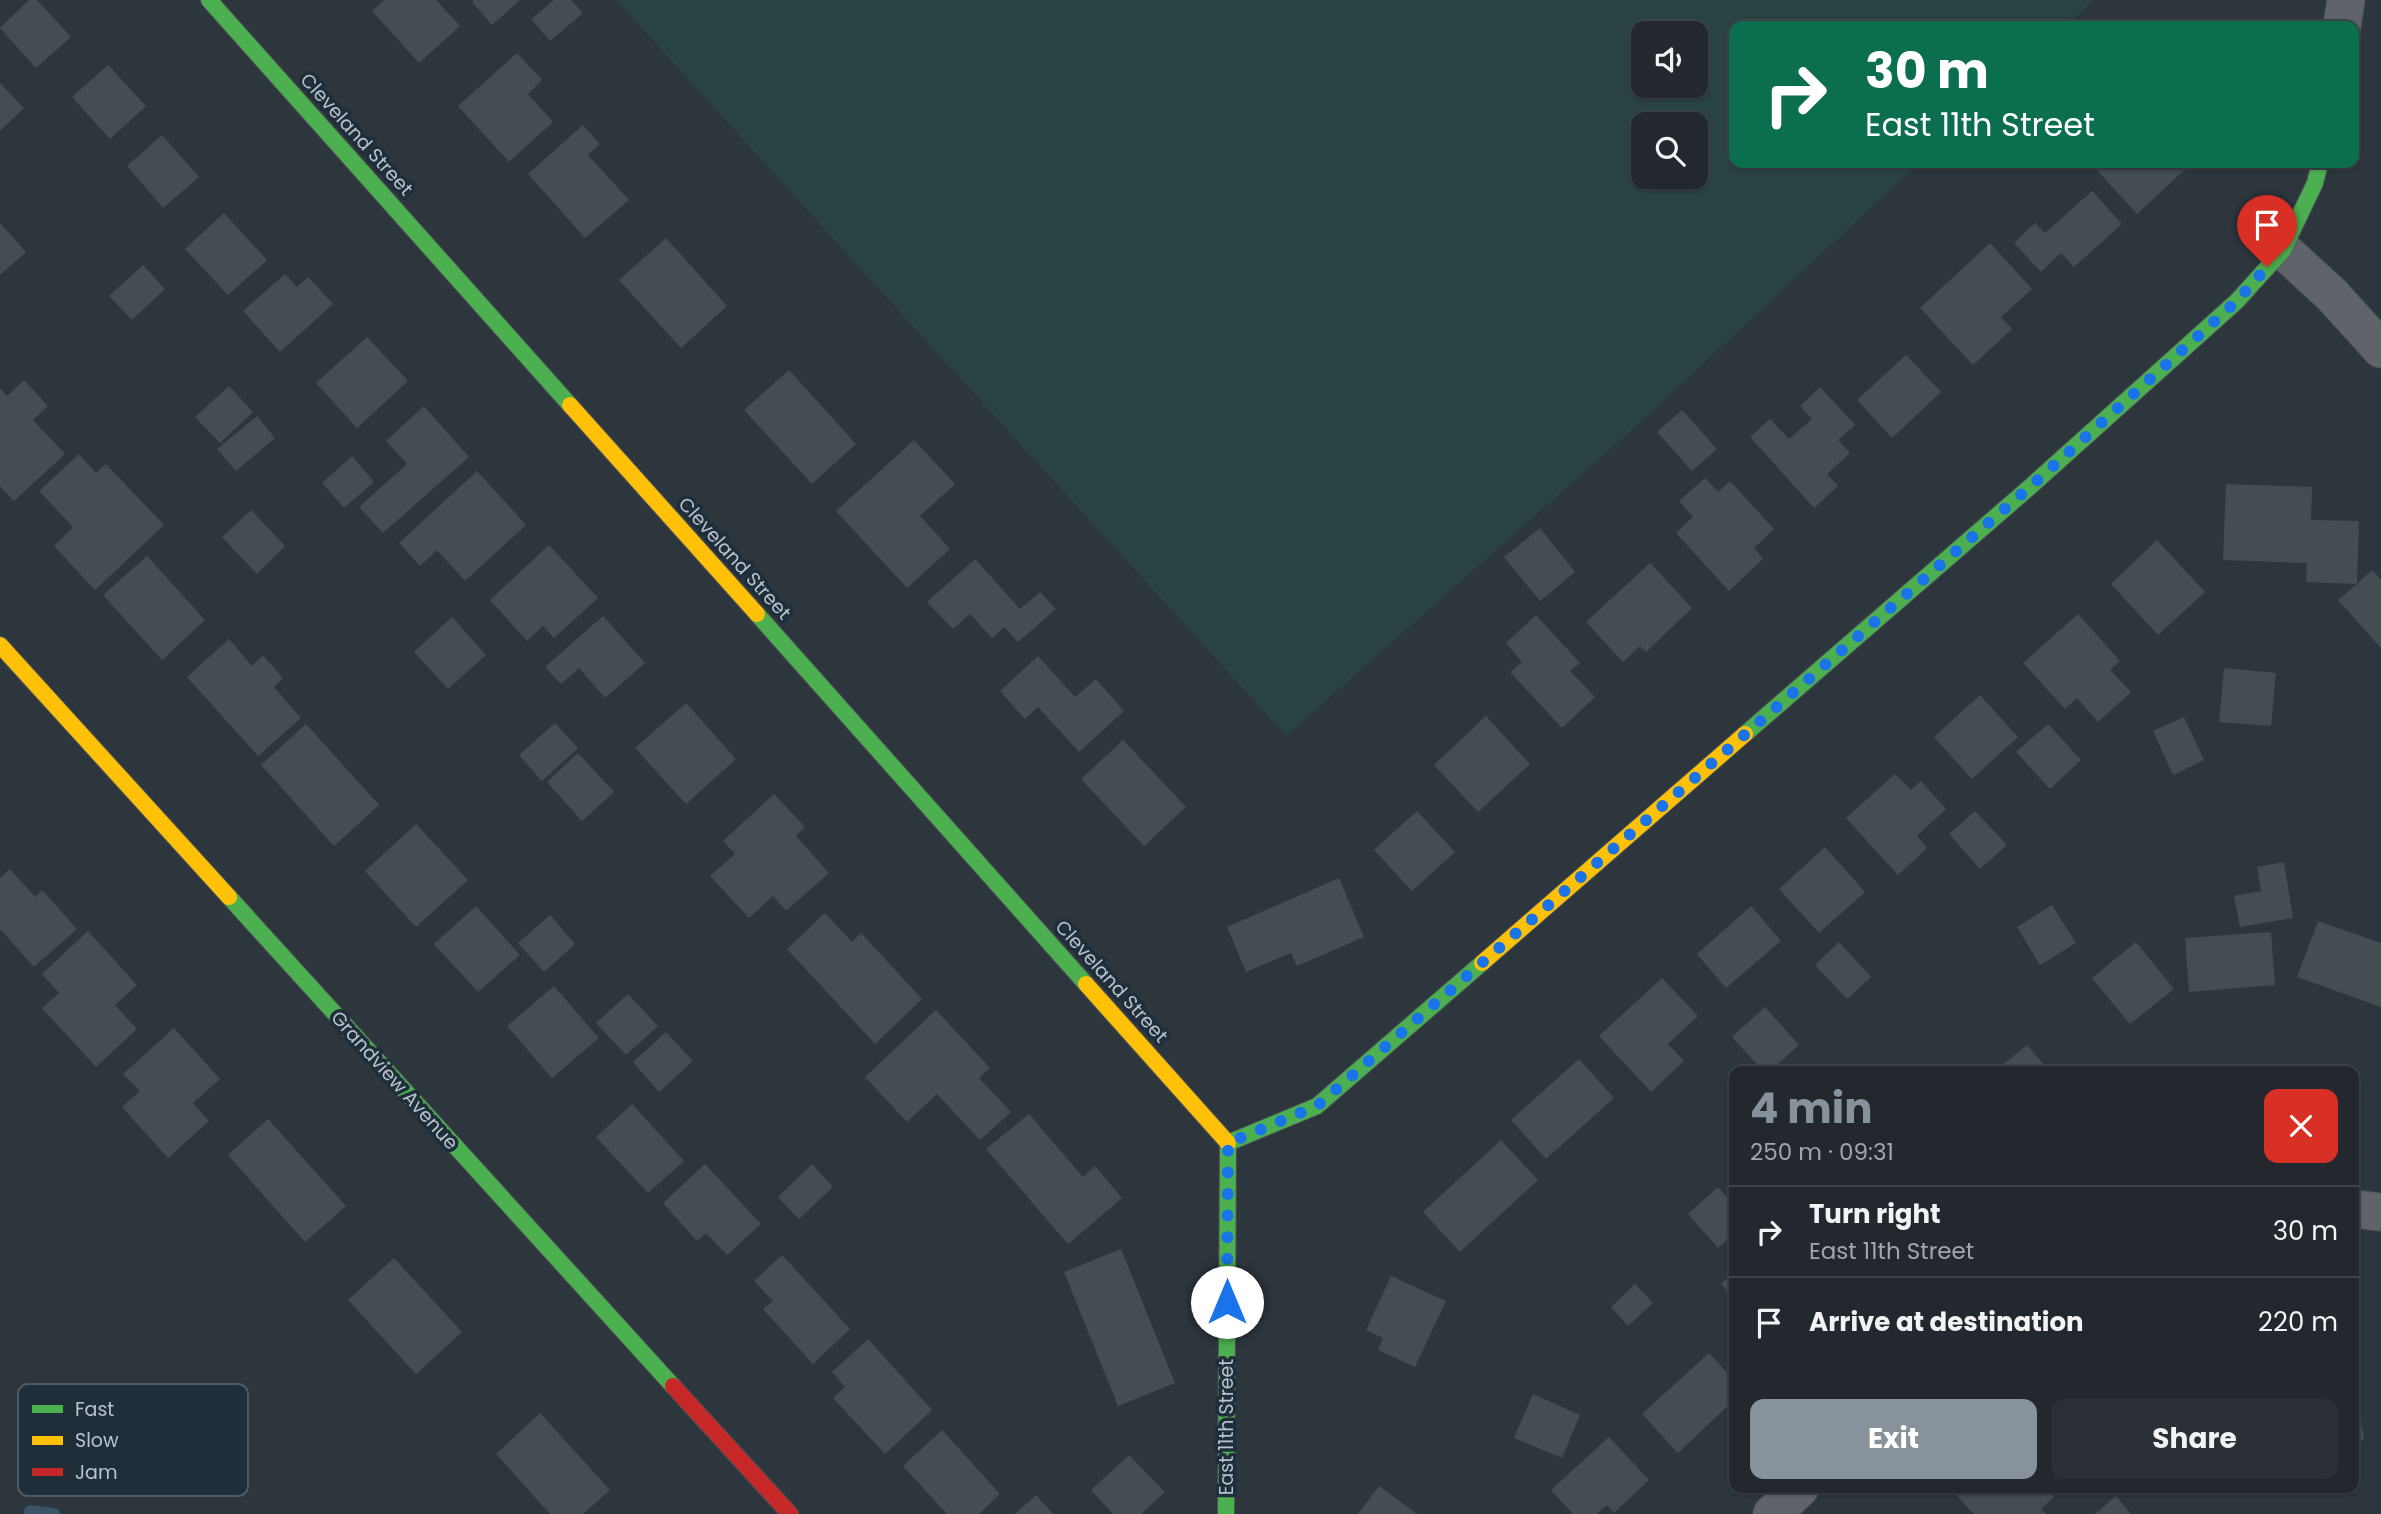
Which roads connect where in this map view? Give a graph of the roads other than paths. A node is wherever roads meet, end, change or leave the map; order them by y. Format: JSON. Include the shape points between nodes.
{"nodes":[{"id":1,"x":209,"y":0,"type":"edge"},
{"id":2,"x":2346,"y":0,"type":"edge"},
{"id":3,"x":2343,"y":21,"type":"edge"},
{"id":4,"x":2319,"y":168,"type":"edge"},
{"id":5,"x":2283,"y":250,"type":"junction"},
{"id":6,"x":2381,"y":349,"type":"edge"},
{"id":7,"x":0,"y":646,"type":"edge"},
{"id":8,"x":1228,"y":1143,"type":"junction"},
{"id":9,"x":2359,"y":1210,"type":"edge"},
{"id":10,"x":2381,"y":1212,"type":"edge"},
{"id":11,"x":1795,"y":1493,"type":"edge"},
{"id":12,"x":790,"y":1514,"type":"edge"},
{"id":13,"x":1226,"y":1514,"type":"edge"},
{"id":14,"x":1772,"y":1514,"type":"edge"}],
"edges":[{"from":1,"to":8,"type":"street","name":"Cleveland Street"},
{"from":2,"to":3,"type":"street"},
{"from":4,"to":5,"type":"street"},
{"from":5,"to":6,"type":"street"},
{"from":5,"to":8,"type":"street","via":[[2237,301],[2031,486],[1317,1106]]},
{"from":7,"to":12,"type":"street","name":"Grandview Avenue"},
{"from":8,"to":13,"type":"street","name":"East 11th Street"},
{"from":9,"to":10,"type":"street"},
{"from":11,"to":14,"type":"street"}]}
